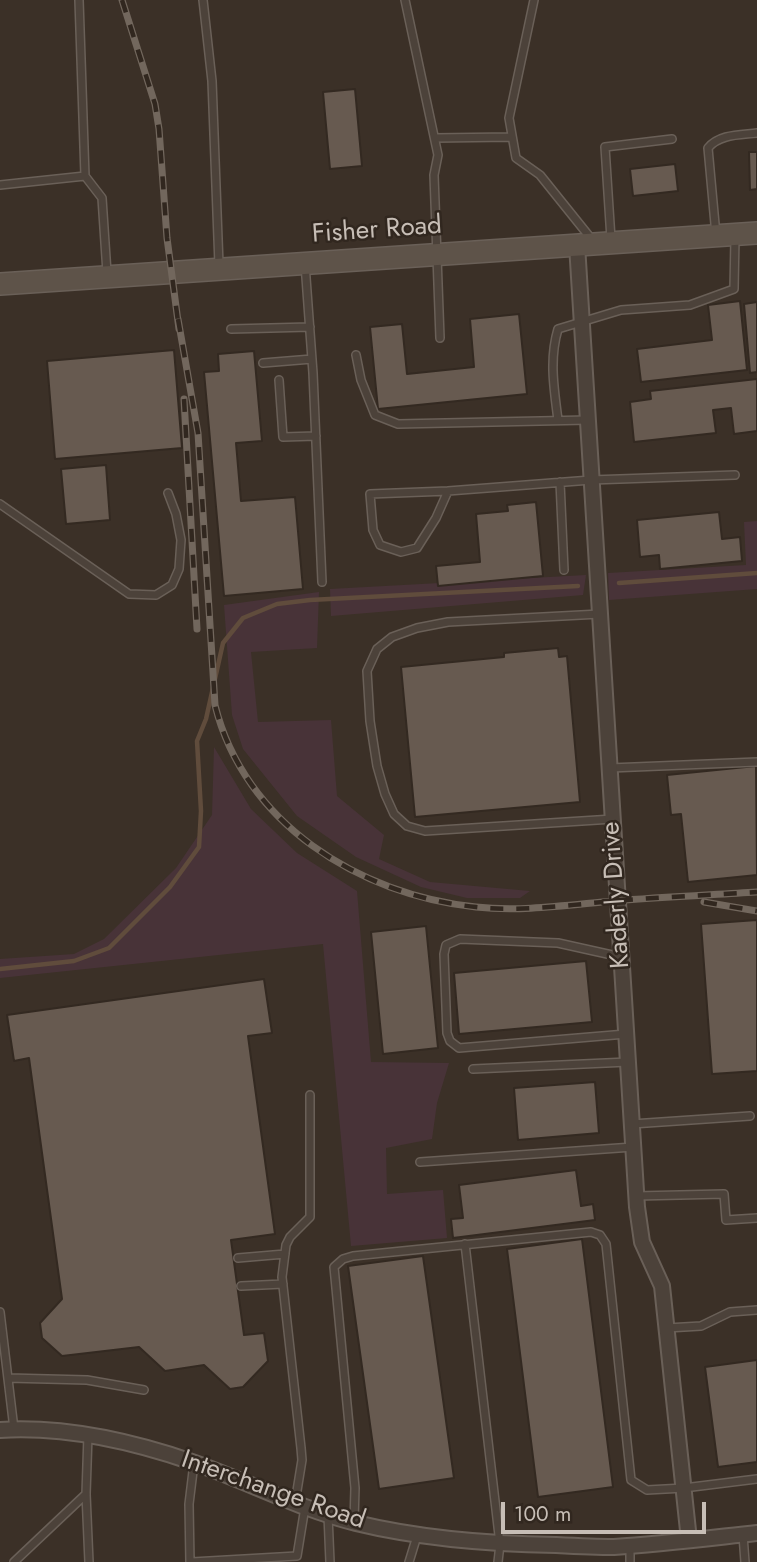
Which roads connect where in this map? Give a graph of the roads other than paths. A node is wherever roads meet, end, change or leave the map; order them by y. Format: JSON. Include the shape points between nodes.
{"nodes":[{"id":1,"x":79,"y":0,"type":"edge"},
{"id":2,"x":203,"y":0,"type":"edge"},
{"id":3,"x":405,"y":0,"type":"edge"},
{"id":4,"x":534,"y":0,"type":"edge"},
{"id":5,"x":757,"y":134,"type":"edge"},
{"id":6,"x":511,"y":137,"type":"junction"},
{"id":7,"x":435,"y":138,"type":"junction"},
{"id":8,"x":672,"y":139,"type":"dead end"},
{"id":9,"x":85,"y":176,"type":"junction"},
{"id":10,"x":0,"y":185,"type":"edge"},
{"id":11,"x":757,"y":233,"type":"edge"},
{"id":12,"x":725,"y":235,"type":"junction"},
{"id":13,"x":594,"y":244,"type":"junction"},
{"id":14,"x":436,"y":256,"type":"junction"},
{"id":15,"x":305,"y":264,"type":"junction"},
{"id":16,"x":219,"y":270,"type":"junction"},
{"id":17,"x":107,"y":277,"type":"junction"},
{"id":18,"x":0,"y":284,"type":"edge"},
{"id":19,"x":582,"y":321,"type":"junction"},
{"id":20,"x":310,"y":327,"type":"junction"},
{"id":21,"x":230,"y":329,"type":"dead end"},
{"id":22,"x":440,"y":338,"type":"dead end"},
{"id":23,"x":356,"y":355,"type":"dead end"},
{"id":24,"x":312,"y":359,"type":"junction"},
{"id":25,"x":263,"y":363,"type":"dead end"},
{"id":26,"x":279,"y":380,"type":"dead end"},
{"id":27,"x":558,"y":420,"type":"junction"},
{"id":28,"x":588,"y":420,"type":"junction"},
{"id":29,"x":316,"y":436,"type":"junction"},
{"id":30,"x":734,"y":475,"type":"dead end"},
{"id":31,"x":591,"y":480,"type":"junction"},
{"id":32,"x":560,"y":482,"type":"junction"},
{"id":33,"x":449,"y":491,"type":"junction"},
{"id":34,"x":167,"y":493,"type":"dead end"},
{"id":35,"x":0,"y":504,"type":"edge"},
{"id":36,"x":565,"y":570,"type":"dead end"},
{"id":37,"x":322,"y":582,"type":"dead end"},
{"id":38,"x":600,"y":614,"type":"junction"},
{"id":39,"x":757,"y":762,"type":"edge"},
{"id":40,"x":609,"y":768,"type":"junction"},
{"id":41,"x":613,"y":819,"type":"junction"},
{"id":42,"x":621,"y":957,"type":"junction"},
{"id":43,"x":626,"y":1034,"type":"junction"},
{"id":44,"x":628,"y":1062,"type":"junction"},
{"id":45,"x":473,"y":1069,"type":"dead end"},
{"id":46,"x":310,"y":1095,"type":"dead end"},
{"id":47,"x":750,"y":1116,"type":"dead end"},
{"id":48,"x":631,"y":1125,"type":"junction"},
{"id":49,"x":633,"y":1147,"type":"junction"},
{"id":50,"x":421,"y":1162,"type":"dead end"},
{"id":51,"x":636,"y":1196,"type":"junction"},
{"id":52,"x":757,"y":1218,"type":"edge"},
{"id":53,"x":465,"y":1244,"type":"junction"},
{"id":54,"x":285,"y":1254,"type":"junction"},
{"id":55,"x":239,"y":1258,"type":"dead end"},
{"id":56,"x":283,"y":1284,"type":"junction"},
{"id":57,"x":241,"y":1286,"type":"dead end"},
{"id":58,"x":757,"y":1310,"type":"edge"},
{"id":59,"x":0,"y":1312,"type":"edge"},
{"id":60,"x":666,"y":1328,"type":"junction"},
{"id":61,"x":8,"y":1378,"type":"junction"},
{"id":62,"x":144,"y":1390,"type":"dead end"},
{"id":63,"x":7,"y":1430,"type":"edge"},
{"id":64,"x":88,"y":1435,"type":"junction"},
{"id":65,"x":194,"y":1462,"type":"junction"},
{"id":66,"x":757,"y":1479,"type":"edge"},
{"id":67,"x":684,"y":1488,"type":"junction"},
{"id":68,"x":86,"y":1494,"type":"junction"},
{"id":69,"x":300,"y":1505,"type":"junction"},
{"id":70,"x":328,"y":1514,"type":"junction"},
{"id":71,"x":354,"y":1522,"type":"junction"},
{"id":72,"x":750,"y":1534,"type":"edge"},
{"id":73,"x":417,"y":1536,"type":"junction"},
{"id":74,"x":689,"y":1540,"type":"junction"},
{"id":75,"x":500,"y":1544,"type":"junction"},
{"id":76,"x":630,"y":1545,"type":"junction"},
{"id":77,"x":14,"y":1562,"type":"edge"},
{"id":78,"x":89,"y":1562,"type":"edge"},
{"id":79,"x":191,"y":1562,"type":"edge"},
{"id":80,"x":330,"y":1562,"type":"edge"},
{"id":81,"x":409,"y":1562,"type":"edge"},
{"id":82,"x":498,"y":1562,"type":"edge"},
{"id":83,"x":630,"y":1562,"type":"edge"},
{"id":84,"x":746,"y":1562,"type":"edge"}],
"edges":[{"from":1,"to":9,"type":"lane"},
{"from":2,"to":16,"type":"lane","via":[[212,81]]},
{"from":3,"to":7,"type":"lane"},
{"from":4,"to":6,"type":"lane","via":[[509,118]]},
{"from":5,"to":12,"type":"lane","via":[[713,141],[708,148]]},
{"from":6,"to":7,"type":"lane"},
{"from":6,"to":13,"type":"lane","via":[[516,158],[540,175]]},
{"from":7,"to":14,"type":"lane"},
{"from":8,"to":13,"type":"lane","via":[[605,147]]},
{"from":9,"to":10,"type":"lane"},
{"from":9,"to":17,"type":"lane","via":[[102,198]]},
{"from":11,"to":12,"type":"main road","name":"Fisher Road"},
{"from":12,"to":13,"type":"main road","name":"Fisher Road"},
{"from":12,"to":19,"type":"lane","via":[[734,289],[690,305],[621,310]]},
{"from":13,"to":14,"type":"main road","name":"Fisher Road"},
{"from":13,"to":19,"type":"street","name":"Kaderly Drive"},
{"from":14,"to":15,"type":"main road","name":"Fisher Road"},
{"from":14,"to":22,"type":"lane"},
{"from":15,"to":16,"type":"main road","name":"Fisher Road"},
{"from":15,"to":20,"type":"lane"},
{"from":16,"to":17,"type":"main road","name":"Fisher Road"},
{"from":17,"to":18,"type":"main road","name":"Fisher Road"},
{"from":19,"to":27,"type":"lane","via":[[558,329],[552,348]]},
{"from":19,"to":28,"type":"street","name":"Kaderly Drive"},
{"from":20,"to":21,"type":"lane"},
{"from":20,"to":24,"type":"lane"},
{"from":23,"to":27,"type":"lane","via":[[374,415],[398,424]]},
{"from":24,"to":25,"type":"lane"},
{"from":24,"to":29,"type":"lane"},
{"from":26,"to":29,"type":"lane","via":[[283,438]]},
{"from":27,"to":28,"type":"lane"},
{"from":28,"to":31,"type":"street","name":"Kaderly Drive"},
{"from":29,"to":37,"type":"lane"},
{"from":30,"to":31,"type":"lane"},
{"from":31,"to":32,"type":"lane"},
{"from":31,"to":38,"type":"street","name":"Kaderly Drive"},
{"from":32,"to":33,"type":"lane"},
{"from":32,"to":36,"type":"lane"},
{"from":33,"to":33,"type":"lane","via":[[417,548],[401,552],[380,545],[373,530],[370,494]]},
{"from":34,"to":35,"type":"lane","via":[[181,540],[179,569],[172,585],[156,595],[129,594]]},
{"from":38,"to":40,"type":"street","name":"Kaderly Drive"},
{"from":38,"to":41,"type":"lane","via":[[448,622],[392,637],[377,649],[367,671],[369,708],[385,794],[394,814],[407,826],[425,831]]},
{"from":39,"to":40,"type":"lane"},
{"from":40,"to":41,"type":"street","name":"Kaderly Drive"},
{"from":41,"to":42,"type":"street","name":"Kaderly Drive"},
{"from":42,"to":43,"type":"street","name":"Kaderly Drive"},
{"from":42,"to":43,"type":"lane","via":[[558,943],[460,939],[446,945],[447,1033],[459,1048]]},
{"from":43,"to":44,"type":"street","name":"Kaderly Drive"},
{"from":44,"to":45,"type":"lane"},
{"from":44,"to":48,"type":"street","name":"Kaderly Drive"},
{"from":46,"to":54,"type":"lane","via":[[310,1217],[290,1237]]},
{"from":47,"to":48,"type":"lane"},
{"from":48,"to":49,"type":"street","name":"Kaderly Drive"},
{"from":49,"to":50,"type":"lane"},
{"from":49,"to":51,"type":"street","name":"Kaderly Drive"},
{"from":51,"to":52,"type":"lane","via":[[724,1194],[726,1220]]},
{"from":51,"to":60,"type":"street","name":"Kaderly Drive","via":[[642,1242],[662,1286]]},
{"from":53,"to":67,"type":"lane","via":[[591,1232],[600,1235],[606,1244],[631,1480],[647,1490]]},
{"from":53,"to":71,"type":"lane","via":[[353,1256],[334,1267],[355,1488]]},
{"from":53,"to":75,"type":"lane"},
{"from":54,"to":55,"type":"lane"},
{"from":54,"to":56,"type":"lane"},
{"from":56,"to":57,"type":"lane"},
{"from":56,"to":69,"type":"lane","via":[[302,1448]]},
{"from":58,"to":60,"type":"lane","via":[[730,1312],[701,1326]]},
{"from":59,"to":61,"type":"lane"},
{"from":60,"to":67,"type":"street","name":"Kaderly Drive"},
{"from":61,"to":62,"type":"lane","via":[[87,1380]]},
{"from":61,"to":63,"type":"lane"},
{"from":63,"to":64,"type":"street","name":"Interchange Road","via":[[35,1428]]},
{"from":64,"to":65,"type":"street","name":"Interchange Road"},
{"from":64,"to":68,"type":"lane"},
{"from":65,"to":69,"type":"street","name":"Interchange Road"},
{"from":65,"to":79,"type":"lane","via":[[189,1504]]},
{"from":66,"to":67,"type":"lane"},
{"from":67,"to":74,"type":"street","name":"Kaderly Drive"},
{"from":68,"to":77,"type":"lane"},
{"from":68,"to":78,"type":"lane"},
{"from":69,"to":70,"type":"street","name":"Interchange Road"},
{"from":69,"to":79,"type":"lane","via":[[297,1556]]},
{"from":70,"to":71,"type":"street","name":"Interchange Road"},
{"from":70,"to":80,"type":"lane"},
{"from":71,"to":73,"type":"street","name":"Interchange Road"},
{"from":72,"to":74,"type":"street","name":"Interchange Road"},
{"from":72,"to":84,"type":"lane"},
{"from":73,"to":75,"type":"street","name":"Interchange Road"},
{"from":73,"to":81,"type":"lane"},
{"from":74,"to":76,"type":"street","name":"Interchange Road"},
{"from":75,"to":76,"type":"street","name":"Interchange Road"},
{"from":75,"to":82,"type":"lane"},
{"from":76,"to":83,"type":"lane"}]}
